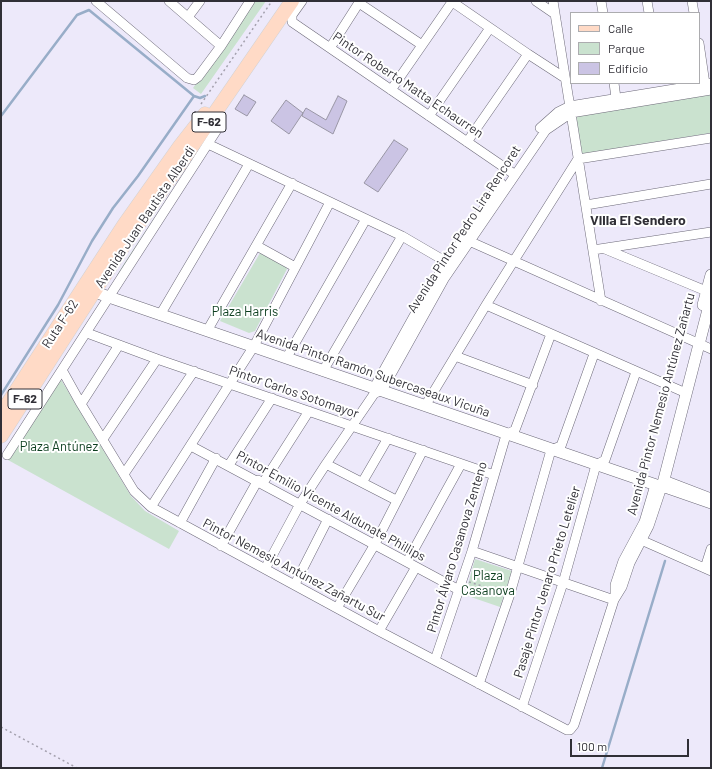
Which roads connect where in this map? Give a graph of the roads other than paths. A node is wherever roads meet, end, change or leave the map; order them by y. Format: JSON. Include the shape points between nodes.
{"nodes":[{"id":1,"x":96,"y":1,"type":"edge"},
{"id":2,"x":169,"y":1,"type":"edge"},
{"id":3,"x":200,"y":1,"type":"edge"},
{"id":4,"x":250,"y":1,"type":"edge"},
{"id":5,"x":284,"y":1,"type":"edge"},
{"id":6,"x":292,"y":1,"type":"edge"},
{"id":7,"x":302,"y":1,"type":"edge"},
{"id":8,"x":451,"y":1,"type":"edge"},
{"id":9,"x":536,"y":1,"type":"edge"},
{"id":10,"x":553,"y":1,"type":"edge"},
{"id":11,"x":601,"y":1,"type":"edge"},
{"id":12,"x":647,"y":1,"type":"edge"},
{"id":13,"x":692,"y":1,"type":"edge"},
{"id":14,"x":359,"y":2,"type":"edge"},
{"id":15,"x":603,"y":12,"type":"edge"},
{"id":16,"x":649,"y":12,"type":"edge"},
{"id":17,"x":694,"y":12,"type":"edge"},
{"id":18,"x":555,"y":14,"type":"junction"},
{"id":19,"x":188,"y":18,"type":"junction"},
{"id":20,"x":490,"y":28,"type":"junction"},
{"id":21,"x":422,"y":45,"type":"junction"},
{"id":22,"x":221,"y":46,"type":"junction"},
{"id":23,"x":700,"y":47,"type":"edge"},
{"id":24,"x":330,"y":48,"type":"junction"},
{"id":25,"x":528,"y":54,"type":"junction"},
{"id":26,"x":565,"y":78,"type":"junction"},
{"id":27,"x":614,"y":84,"type":"edge"},
{"id":28,"x":660,"y":86,"type":"edge"},
{"id":29,"x":709,"y":86,"type":"edge"},
{"id":30,"x":391,"y":90,"type":"junction"},
{"id":31,"x":616,"y":98,"type":"junction"},
{"id":32,"x":571,"y":109,"type":"junction"},
{"id":33,"x":429,"y":116,"type":"junction"},
{"id":34,"x":218,"y":128,"type":"dead end"},
{"id":35,"x":711,"y":138,"type":"edge"},
{"id":36,"x":468,"y":142,"type":"junction"},
{"id":37,"x":208,"y":144,"type":"junction"},
{"id":38,"x":578,"y":159,"type":"junction"},
{"id":39,"x":249,"y":164,"type":"junction"},
{"id":40,"x":512,"y":173,"type":"junction"},
{"id":41,"x":292,"y":183,"type":"junction"},
{"id":42,"x":711,"y":184,"type":"edge"},
{"id":43,"x":146,"y":194,"type":"joint"},
{"id":44,"x":330,"y":202,"type":"junction"},
{"id":45,"x":586,"y":205,"type":"junction"},
{"id":46,"x":366,"y":219,"type":"junction"},
{"id":47,"x":711,"y":232,"type":"edge"},
{"id":48,"x":402,"y":236,"type":"junction"},
{"id":49,"x":470,"y":241,"type":"junction"},
{"id":50,"x":257,"y":246,"type":"junction"},
{"id":51,"x":604,"y":249,"type":"junction"},
{"id":52,"x":593,"y":250,"type":"junction"},
{"id":53,"x":514,"y":262,"type":"junction"},
{"id":54,"x":450,"y":263,"type":"junction"},
{"id":55,"x":295,"y":267,"type":"junction"},
{"id":56,"x":711,"y":275,"type":"edge"},
{"id":57,"x":93,"y":286,"type":"junction"},
{"id":58,"x":111,"y":294,"type":"junction"},
{"id":59,"x":709,"y":294,"type":"edge"},
{"id":60,"x":601,"y":301,"type":"junction"},
{"id":61,"x":486,"y":305,"type":"junction"},
{"id":62,"x":162,"y":312,"type":"junction"},
{"id":63,"x":209,"y":328,"type":"junction"},
{"id":64,"x":87,"y":333,"type":"junction"},
{"id":65,"x":551,"y":334,"type":"junction"},
{"id":66,"x":697,"y":342,"type":"junction"},
{"id":67,"x":256,"y":344,"type":"junction"},
{"id":68,"x":119,"y":345,"type":"junction"},
{"id":69,"x":711,"y":349,"type":"edge"},
{"id":70,"x":288,"y":354,"type":"junction"},
{"id":71,"x":594,"y":354,"type":"junction"},
{"id":72,"x":456,"y":356,"type":"junction"},
{"id":73,"x":157,"y":359,"type":"junction"},
{"id":74,"x":325,"y":368,"type":"junction"},
{"id":75,"x":62,"y":370,"type":"junction"},
{"id":76,"x":194,"y":371,"type":"junction"},
{"id":77,"x":636,"y":372,"type":"junction"},
{"id":78,"x":231,"y":384,"type":"junction"},
{"id":79,"x":533,"y":385,"type":"junction"},
{"id":80,"x":378,"y":388,"type":"junction"},
{"id":81,"x":683,"y":392,"type":"junction"},
{"id":82,"x":272,"y":398,"type":"junction"},
{"id":83,"x":427,"y":403,"type":"junction"},
{"id":84,"x":81,"y":404,"type":"junction"},
{"id":85,"x":309,"y":411,"type":"junction"},
{"id":86,"x":1,"y":414,"type":"edge"},
{"id":87,"x":353,"y":427,"type":"junction"},
{"id":88,"x":510,"y":433,"type":"junction"},
{"id":89,"x":1,"y":436,"type":"edge"},
{"id":90,"x":388,"y":438,"type":"junction"},
{"id":91,"x":103,"y":439,"type":"junction"},
{"id":92,"x":191,"y":446,"type":"junction"},
{"id":93,"x":556,"y":448,"type":"junction"},
{"id":94,"x":423,"y":450,"type":"junction"},
{"id":95,"x":7,"y":454,"type":"dead end"},
{"id":96,"x":216,"y":458,"type":"junction"},
{"id":97,"x":601,"y":462,"type":"junction"},
{"id":98,"x":326,"y":464,"type":"junction"},
{"id":99,"x":461,"y":464,"type":"junction"},
{"id":100,"x":229,"y":465,"type":"junction"},
{"id":101,"x":124,"y":474,"type":"junction"},
{"id":102,"x":494,"y":475,"type":"junction"},
{"id":103,"x":363,"y":481,"type":"junction"},
{"id":104,"x":260,"y":482,"type":"junction"},
{"id":105,"x":659,"y":483,"type":"junction"},
{"id":106,"x":710,"y":498,"type":"edge"},
{"id":107,"x":396,"y":500,"type":"junction"},
{"id":108,"x":300,"y":504,"type":"junction"},
{"id":109,"x":151,"y":507,"type":"junction"},
{"id":110,"x":328,"y":519,"type":"junction"},
{"id":111,"x":180,"y":524,"type":"junction"},
{"id":112,"x":641,"y":540,"type":"junction"},
{"id":113,"x":375,"y":544,"type":"junction"},
{"id":114,"x":221,"y":546,"type":"junction"},
{"id":115,"x":711,"y":549,"type":"edge"},
{"id":116,"x":472,"y":551,"type":"junction"},
{"id":117,"x":407,"y":562,"type":"junction"},
{"id":118,"x":416,"y":567,"type":"junction"},
{"id":119,"x":518,"y":567,"type":"junction"},
{"id":120,"x":265,"y":568,"type":"junction"},
{"id":121,"x":708,"y":569,"type":"edge"},
{"id":122,"x":563,"y":582,"type":"junction"},
{"id":123,"x":295,"y":584,"type":"junction"},
{"id":124,"x":459,"y":590,"type":"junction"},
{"id":125,"x":614,"y":600,"type":"junction"},
{"id":126,"x":337,"y":608,"type":"junction"},
{"id":127,"x":379,"y":631,"type":"junction"},
{"id":128,"x":435,"y":660,"type":"junction"},
{"id":129,"x":479,"y":684,"type":"junction"},
{"id":130,"x":522,"y":707,"type":"junction"}],
"edges":[{"from":1,"to":22,"type":"street","via":[[190,80],[198,77]]},
{"from":2,"to":19,"type":"street"},
{"from":3,"to":19,"type":"street"},
{"from":4,"to":22,"type":"street"},
{"from":5,"to":43,"type":"main road","name":"Avenida Juan Bautista Alberdi","number":"F-62","via":[[238,71]]},
{"from":6,"to":57,"type":"main road","name":"Avenida Juan Bautista Alberdi","number":"F-62","via":[[131,236]]},
{"from":7,"to":24,"type":"street","name":"Pintor Roberto Matta Echaurren","via":[[292,15],[292,22]]},
{"from":8,"to":20,"type":"street"},
{"from":8,"to":21,"type":"street"},
{"from":9,"to":18,"type":"street"},
{"from":10,"to":18,"type":"street"},
{"from":11,"to":15,"type":"street"},
{"from":12,"to":16,"type":"street"},
{"from":13,"to":17,"type":"street"},
{"from":14,"to":21,"type":"street"},
{"from":14,"to":24,"type":"street"},
{"from":18,"to":26,"type":"street"},
{"from":19,"to":22,"type":"street"},
{"from":20,"to":25,"type":"street"},
{"from":20,"to":33,"type":"street"},
{"from":21,"to":30,"type":"street"},
{"from":23,"to":29,"type":"street"},
{"from":24,"to":30,"type":"street","name":"Pintor Roberto Matta Echaurren"},
{"from":25,"to":26,"type":"street"},
{"from":25,"to":36,"type":"street"},
{"from":26,"to":32,"type":"street"},
{"from":27,"to":31,"type":"street"},
{"from":28,"to":29,"type":"street","name":"Avenida Pintor Pedro Lira Rencoret"},
{"from":28,"to":31,"type":"street","name":"Avenida Pintor Pedro Lira Rencoret"},
{"from":29,"to":32,"type":"street","name":"Avenida Pintor Pedro Lira Rencoret"},
{"from":30,"to":33,"type":"street","name":"Pintor Roberto Matta Echaurren"},
{"from":31,"to":32,"type":"street","name":"Avenida Pintor Pedro Lira Rencoret"},
{"from":32,"to":38,"type":"street"},
{"from":32,"to":40,"type":"street","name":"Avenida Pintor Pedro Lira Rencoret","via":[[558,112],[540,127]]},
{"from":33,"to":36,"type":"street","name":"Pintor Roberto Matta Echaurren"},
{"from":34,"to":37,"type":"street","name":"Avenida Juan Bautista Alberdi"},
{"from":35,"to":38,"type":"street"},
{"from":36,"to":40,"type":"street","name":"Pintor Roberto Matta Echaurren"},
{"from":37,"to":39,"type":"street"},
{"from":37,"to":58,"type":"street","name":"Avenida Juan Bautista Alberdi"},
{"from":38,"to":45,"type":"street"},
{"from":38,"to":53,"type":"street"},
{"from":39,"to":41,"type":"street"},
{"from":39,"to":62,"type":"street"},
{"from":40,"to":49,"type":"street","name":"Avenida Pintor Pedro Lira Rencoret"},
{"from":40,"to":54,"type":"street","name":"Avenida Pintor Pedro Lira Rencoret"},
{"from":41,"to":44,"type":"street"},
{"from":41,"to":50,"type":"street"},
{"from":42,"to":45,"type":"street"},
{"from":43,"to":57,"type":"main road","name":"Ruta F-62","number":"F-62"},
{"from":44,"to":46,"type":"street"},
{"from":44,"to":55,"type":"street"},
{"from":45,"to":52,"type":"street"},
{"from":46,"to":48,"type":"street"},
{"from":46,"to":70,"type":"street"},
{"from":47,"to":51,"type":"street"},
{"from":48,"to":54,"type":"street"},
{"from":48,"to":74,"type":"street"},
{"from":49,"to":53,"type":"street"},
{"from":49,"to":54,"type":"street","name":"Avenida Pintor Pedro Lira Rencoret"},
{"from":50,"to":55,"type":"street"},
{"from":50,"to":63,"type":"street"},
{"from":51,"to":52,"type":"street"},
{"from":51,"to":59,"type":"street"},
{"from":52,"to":60,"type":"street"},
{"from":53,"to":60,"type":"street"},
{"from":53,"to":61,"type":"street"},
{"from":54,"to":80,"type":"street","name":"Avenida Pintor Pedro Lira Rencoret"},
{"from":55,"to":67,"type":"street"},
{"from":56,"to":59,"type":"street","name":"Avenida Pintor Nemesio Antúnez Zañartu"},
{"from":57,"to":58,"type":"street","name":"Avenida Pintor Ramón Subercaseaux Vicuña"},
{"from":57,"to":86,"type":"main road","name":"Ruta F-62","number":"F-62"},
{"from":57,"to":89,"type":"main road","name":"Avenida Juan Bautista Alberdi","number":"F-62"},
{"from":58,"to":62,"type":"street","name":"Avenida Pintor Ramón Subercaseaux Vicuña"},
{"from":58,"to":64,"type":"street","name":"Avenida Juan Bautista Alberdi"},
{"from":59,"to":66,"type":"street","name":"Avenida Pintor Nemesio Antúnez Zañartu"},
{"from":60,"to":66,"type":"street"},
{"from":61,"to":65,"type":"street"},
{"from":61,"to":72,"type":"street"},
{"from":62,"to":63,"type":"street","name":"Avenida Pintor Ramón Subercaseaux Vicuña"},
{"from":63,"to":67,"type":"street","name":"Avenida Pintor Ramón Subercaseaux Vicuña"},
{"from":64,"to":68,"type":"street","name":"Pintor Carlos Sotomayor"},
{"from":64,"to":75,"type":"street","name":"Avenida Juan Bautista Alberdi"},
{"from":65,"to":71,"type":"street"},
{"from":65,"to":79,"type":"street","name":"Pintor Álvaro Casanova Zenteno"},
{"from":66,"to":69,"type":"street"},
{"from":66,"to":81,"type":"street","name":"Avenida Pintor Nemesio Antúnez Zañartu"},
{"from":67,"to":70,"type":"street","name":"Avenida Pintor Ramón Subercaseaux Vicuña"},
{"from":67,"to":78,"type":"street"},
{"from":68,"to":73,"type":"street","name":"Pintor Carlos Sotomayor"},
{"from":68,"to":84,"type":"street"},
{"from":70,"to":74,"type":"street","name":"Avenida Pintor Ramón Subercaseaux Vicuña"},
{"from":71,"to":77,"type":"street"},
{"from":71,"to":93,"type":"street"},
{"from":72,"to":79,"type":"street"},
{"from":72,"to":83,"type":"street"},
{"from":73,"to":76,"type":"street","name":"Pintor Carlos Sotomayor"},
{"from":73,"to":91,"type":"street"},
{"from":74,"to":80,"type":"street","name":"Avenida Pintor Ramón Subercaseaux Vicuña"},
{"from":75,"to":84,"type":"street","name":"Pintor Nemesio Antúnez Zañartu Sur"},
{"from":75,"to":95,"type":"street","name":"Avenida Juan Bautista Alberdi"},
{"from":76,"to":78,"type":"street","name":"Pintor Carlos Sotomayor"},
{"from":76,"to":101,"type":"street"},
{"from":77,"to":81,"type":"street"},
{"from":77,"to":97,"type":"street","name":"Pasaje Pintor Jenaro Prieto Letelier"},
{"from":78,"to":82,"type":"street","name":"Pintor Carlos Sotomayor"},
{"from":78,"to":92,"type":"street"},
{"from":79,"to":88,"type":"street","name":"Pintor Álvaro Casanova Zenteno"},
{"from":80,"to":83,"type":"street","name":"Avenida Pintor Ramón Subercaseaux Vicuña"},
{"from":80,"to":87,"type":"street","name":"Avenida Pintor Pedro Lira Rencoret"},
{"from":81,"to":105,"type":"street","name":"Avenida Pintor Nemesio Antúnez Zañartu"},
{"from":82,"to":85,"type":"street","name":"Pintor Carlos Sotomayor"},
{"from":82,"to":100,"type":"street"},
{"from":83,"to":88,"type":"street","name":"Avenida Pintor Ramón Subercaseaux Vicuña"},
{"from":84,"to":91,"type":"street","name":"Pintor Nemesio Antúnez Zañartu Sur"},
{"from":85,"to":87,"type":"street","name":"Pintor Carlos Sotomayor"},
{"from":85,"to":104,"type":"street"},
{"from":87,"to":90,"type":"street","name":"Pintor Carlos Sotomayor"},
{"from":87,"to":98,"type":"street","name":"Avenida Pintor Pedro Lira Rencoret"},
{"from":88,"to":93,"type":"street","name":"Avenida Pintor Ramón Subercaseaux Vicuña"},
{"from":88,"to":102,"type":"street","name":"Pintor Álvaro Casanova Zenteno"},
{"from":90,"to":94,"type":"street","name":"Pintor Carlos Sotomayor"},
{"from":90,"to":103,"type":"street"},
{"from":91,"to":101,"type":"street","name":"Pintor Nemesio Antúnez Zañartu Sur"},
{"from":92,"to":96,"type":"street","name":"Pintor Emilio Vicente Aldunate Phillips"},
{"from":92,"to":109,"type":"street"},
{"from":93,"to":97,"type":"street","name":"Avenida Pintor Ramón Subercaseaux Vicuña"},
{"from":93,"to":119,"type":"street"},
{"from":94,"to":99,"type":"street","name":"Pintor Carlos Sotomayor"},
{"from":94,"to":107,"type":"street"},
{"from":96,"to":100,"type":"street","name":"Pintor Emilio Vicente Aldunate Phillips"},
{"from":96,"to":111,"type":"street"},
{"from":97,"to":105,"type":"street","name":"Avenida Pintor Ramón Subercaseaux Vicuña"},
{"from":97,"to":122,"type":"street","name":"Pasaje Pintor Jenaro Prieto Letelier"},
{"from":98,"to":103,"type":"street"},
{"from":98,"to":108,"type":"street","name":"Avenida Pintor Pedro Lira Rencoret"},
{"from":99,"to":102,"type":"street","name":"Pintor Carlos Sotomayor"},
{"from":99,"to":117,"type":"street"},
{"from":100,"to":104,"type":"street","name":"Pintor Emilio Vicente Aldunate Phillips"},
{"from":101,"to":109,"type":"street","name":"Pintor Nemesio Antúnez Zañartu Sur","via":[[134,490]]},
{"from":102,"to":116,"type":"street","name":"Pintor Álvaro Casanova Zenteno"},
{"from":103,"to":107,"type":"street"},
{"from":104,"to":108,"type":"street","name":"Pintor Emilio Vicente Aldunate Phillips"},
{"from":104,"to":114,"type":"street"},
{"from":105,"to":106,"type":"street","name":"Avenida Pintor Ramón Subercaseaux Vicuña"},
{"from":105,"to":112,"type":"street","name":"Avenida Pintor Nemesio Antúnez Zañartu","via":[[649,526]]},
{"from":105,"to":125,"type":"street","name":"Avenida Pintor Nemesio Antúnez Zañartu","via":[[644,522],[623,561]]},
{"from":107,"to":113,"type":"street"},
{"from":108,"to":110,"type":"street","name":"Pintor Emilio Vicente Aldunate Phillips"},
{"from":108,"to":120,"type":"street","name":"Avenida Pintor Pedro Lira Rencoret"},
{"from":109,"to":111,"type":"street","name":"Pintor Nemesio Antúnez Zañartu Sur"},
{"from":110,"to":113,"type":"street","name":"Pintor Emilio Vicente Aldunate Phillips"},
{"from":110,"to":123,"type":"street"},
{"from":111,"to":114,"type":"street","name":"Pintor Nemesio Antúnez Zañartu Sur"},
{"from":112,"to":121,"type":"street"},
{"from":112,"to":125,"type":"street","name":"Avenida Pintor Nemesio Antúnez Zañartu"},
{"from":113,"to":117,"type":"street","name":"Pintor Emilio Vicente Aldunate Phillips"},
{"from":113,"to":126,"type":"street"},
{"from":114,"to":120,"type":"street","name":"Pintor Nemesio Antúnez Zañartu Sur"},
{"from":115,"to":121,"type":"street"},
{"from":116,"to":119,"type":"street"},
{"from":116,"to":124,"type":"street","name":"Pintor Álvaro Casanova Zenteno"},
{"from":117,"to":118,"type":"street","name":"Pintor Emilio Vicente Aldunate Phillips"},
{"from":118,"to":124,"type":"street","name":"Pintor Emilio Vicente Aldunate Phillips"},
{"from":118,"to":127,"type":"street"},
{"from":119,"to":122,"type":"street"},
{"from":119,"to":129,"type":"street"},
{"from":120,"to":123,"type":"street","name":"Pintor Nemesio Antúnez Zañartu Sur"},
{"from":122,"to":125,"type":"street"},
{"from":122,"to":130,"type":"street","name":"Pasaje Pintor Jenaro Prieto Letelier"},
{"from":123,"to":126,"type":"street","name":"Pintor Nemesio Antúnez Zañartu Sur"},
{"from":124,"to":128,"type":"street","name":"Pintor Álvaro Casanova Zenteno"},
{"from":125,"to":130,"type":"street","name":"Pintor Nemesio Antúnez Zañartu Sur","via":[[574,725],[570,730]]},
{"from":126,"to":127,"type":"street","name":"Pintor Nemesio Antúnez Zañartu Sur"},
{"from":127,"to":128,"type":"street","name":"Pintor Nemesio Antúnez Zañartu Sur"},
{"from":128,"to":129,"type":"street","name":"Pintor Nemesio Antúnez Zañartu Sur"},
{"from":129,"to":130,"type":"street","name":"Pintor Nemesio Antúnez Zañartu Sur"}]}
